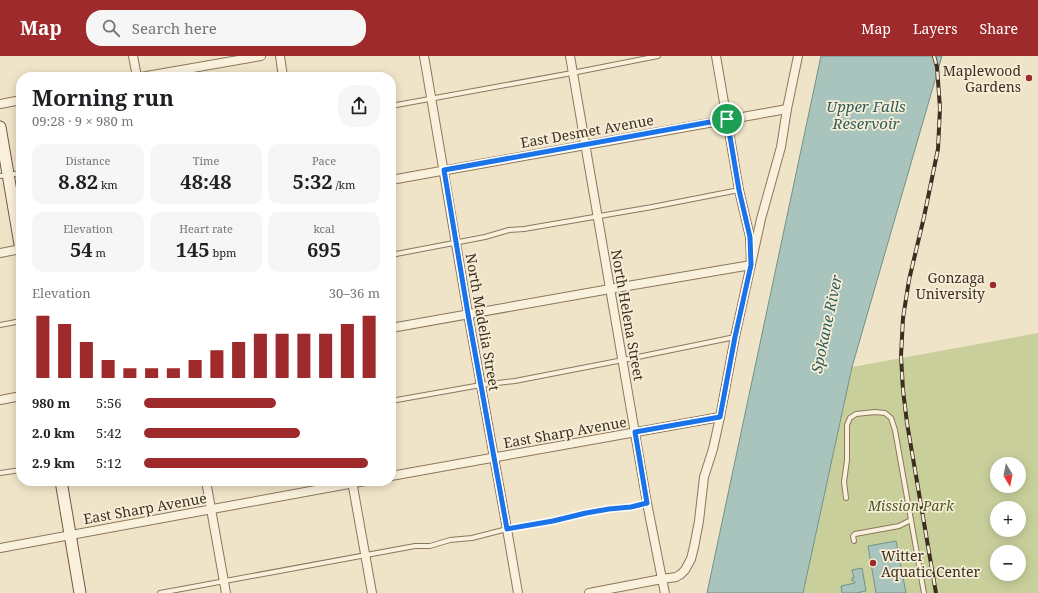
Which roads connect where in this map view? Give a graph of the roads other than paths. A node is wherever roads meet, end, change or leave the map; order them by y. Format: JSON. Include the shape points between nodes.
{"nodes":[{"id":1,"x":133,"y":56,"type":"edge"},
{"id":2,"x":261,"y":56,"type":"edge"},
{"id":3,"x":280,"y":56,"type":"edge"},
{"id":4,"x":424,"y":56,"type":"edge"},
{"id":5,"x":570,"y":56,"type":"edge"},
{"id":6,"x":658,"y":56,"type":"edge"},
{"id":7,"x":716,"y":56,"type":"edge"},
{"id":8,"x":798,"y":56,"type":"edge"},
{"id":9,"x":136,"y":72,"type":"edge"},
{"id":10,"x":170,"y":72,"type":"edge"},
{"id":11,"x":282,"y":72,"type":"edge"},
{"id":12,"x":572,"y":73,"type":"junction"},
{"id":13,"x":432,"y":98,"type":"junction"},
{"id":14,"x":16,"y":101,"type":"edge"},
{"id":15,"x":0,"y":104,"type":"edge"},
{"id":16,"x":396,"y":105,"type":"edge"},
{"id":17,"x":787,"y":109,"type":"junction"},
{"id":18,"x":727,"y":119,"type":"junction"},
{"id":19,"x":0,"y":127,"type":"edge"},
{"id":20,"x":585,"y":145,"type":"junction"},
{"id":21,"x":444,"y":170,"type":"junction"},
{"id":22,"x":16,"y":174,"type":"edge"},
{"id":23,"x":4,"y":176,"type":"edge"},
{"id":24,"x":396,"y":179,"type":"edge"},
{"id":25,"x":739,"y":190,"type":"junction"},
{"id":26,"x":597,"y":216,"type":"junction"},
{"id":27,"x":16,"y":228,"type":"edge"},
{"id":28,"x":456,"y":243,"type":"junction"},
{"id":29,"x":16,"y":250,"type":"edge"},
{"id":30,"x":0,"y":252,"type":"edge"},
{"id":31,"x":396,"y":254,"type":"edge"},
{"id":32,"x":751,"y":265,"type":"junction"},
{"id":33,"x":610,"y":289,"type":"junction"},
{"id":34,"x":468,"y":314,"type":"junction"},
{"id":35,"x":16,"y":322,"type":"edge"},
{"id":36,"x":0,"y":325,"type":"edge"},
{"id":37,"x":396,"y":327,"type":"edge"},
{"id":38,"x":735,"y":337,"type":"junction"},
{"id":39,"x":623,"y":360,"type":"junction"},
{"id":40,"x":481,"y":385,"type":"junction"},
{"id":41,"x":16,"y":397,"type":"edge"},
{"id":42,"x":0,"y":400,"type":"edge"},
{"id":43,"x":396,"y":400,"type":"edge"},
{"id":44,"x":720,"y":417,"type":"junction"},
{"id":45,"x":635,"y":432,"type":"junction"},
{"id":46,"x":494,"y":458,"type":"junction"},
{"id":47,"x":16,"y":471,"type":"edge"},
{"id":48,"x":0,"y":473,"type":"edge"},
{"id":49,"x":396,"y":475,"type":"edge"},
{"id":50,"x":62,"y":486,"type":"edge"},
{"id":51,"x":207,"y":486,"type":"edge"},
{"id":52,"x":332,"y":486,"type":"edge"},
{"id":53,"x":354,"y":486,"type":"edge"},
{"id":54,"x":846,"y":498,"type":"dead end"},
{"id":55,"x":647,"y":503,"type":"junction"},
{"id":56,"x":211,"y":509,"type":"junction"},
{"id":57,"x":911,"y":520,"type":"junction"},
{"id":58,"x":507,"y":529,"type":"junction"},
{"id":59,"x":70,"y":535,"type":"junction"},
{"id":60,"x":854,"y":541,"type":"dead end"},
{"id":61,"x":0,"y":548,"type":"edge"},
{"id":62,"x":366,"y":555,"type":"junction"},
{"id":63,"x":662,"y":579,"type":"junction"},
{"id":64,"x":224,"y":581,"type":"junction"},
{"id":65,"x":80,"y":593,"type":"edge"},
{"id":66,"x":160,"y":593,"type":"edge"},
{"id":67,"x":226,"y":593,"type":"edge"},
{"id":68,"x":372,"y":593,"type":"edge"},
{"id":69,"x":518,"y":593,"type":"edge"},
{"id":70,"x":589,"y":593,"type":"edge"},
{"id":71,"x":665,"y":593,"type":"edge"},
{"id":72,"x":924,"y":593,"type":"edge"}],
"edges":[{"from":1,"to":9,"type":"street"},
{"from":2,"to":10,"type":"street"},
{"from":3,"to":11,"type":"street"},
{"from":4,"to":13,"type":"street","name":"North Madelia Street"},
{"from":5,"to":12,"type":"street","name":"North Helena Street"},
{"from":6,"to":12,"type":"lane"},
{"from":7,"to":18,"type":"street"},
{"from":8,"to":17,"type":"street"},
{"from":12,"to":13,"type":"lane"},
{"from":12,"to":20,"type":"street","name":"North Helena Street"},
{"from":13,"to":16,"type":"lane"},
{"from":13,"to":21,"type":"street","name":"North Madelia Street"},
{"from":14,"to":15,"type":"street"},
{"from":17,"to":18,"type":"street","name":"East Desmet Avenue"},
{"from":17,"to":32,"type":"street","via":[[781,147]]},
{"from":18,"to":20,"type":"street","name":"East Desmet Avenue"},
{"from":18,"to":25,"type":"street"},
{"from":19,"to":23,"type":"main road"},
{"from":20,"to":21,"type":"street","name":"East Desmet Avenue"},
{"from":20,"to":26,"type":"street","name":"North Helena Street"},
{"from":21,"to":24,"type":"street","name":"East Desmet Avenue"},
{"from":21,"to":28,"type":"street","name":"North Madelia Street"},
{"from":22,"to":23,"type":"lane"},
{"from":23,"to":27,"type":"main road"},
{"from":25,"to":26,"type":"lane"},
{"from":25,"to":32,"type":"street","via":[[750,237]]},
{"from":26,"to":28,"type":"lane","via":[[509,230]]},
{"from":26,"to":33,"type":"street","name":"North Helena Street"},
{"from":28,"to":31,"type":"lane"},
{"from":28,"to":34,"type":"street","name":"North Madelia Street"},
{"from":29,"to":30,"type":"street"},
{"from":32,"to":33,"type":"street"},
{"from":32,"to":38,"type":"street"},
{"from":33,"to":34,"type":"street"},
{"from":33,"to":39,"type":"street","name":"North Helena Street"},
{"from":34,"to":37,"type":"street"},
{"from":34,"to":40,"type":"street","name":"North Madelia Street"},
{"from":35,"to":36,"type":"lane"},
{"from":38,"to":39,"type":"lane"},
{"from":38,"to":44,"type":"street"},
{"from":39,"to":40,"type":"lane"},
{"from":39,"to":45,"type":"street","name":"North Helena Street"},
{"from":40,"to":43,"type":"lane"},
{"from":40,"to":46,"type":"street","name":"North Madelia Street"},
{"from":41,"to":42,"type":"street"},
{"from":44,"to":45,"type":"street","name":"East Sharp Avenue"},
{"from":44,"to":63,"type":"street","via":[[704,477],[691,559],[681,574]]},
{"from":45,"to":46,"type":"street","name":"East Sharp Avenue"},
{"from":45,"to":55,"type":"street","name":"North Helena Street"},
{"from":46,"to":49,"type":"street","name":"East Sharp Avenue"},
{"from":46,"to":58,"type":"street","name":"North Madelia Street"},
{"from":47,"to":48,"type":"lane"},
{"from":50,"to":59,"type":"main road"},
{"from":51,"to":56,"type":"street"},
{"from":52,"to":56,"type":"street","name":"East Sharp Avenue"},
{"from":53,"to":62,"type":"street"},
{"from":54,"to":57,"type":"lane","via":[[844,482],[847,426],[850,418],[856,414],[885,413],[891,418],[895,430]]},
{"from":55,"to":58,"type":"lane"},
{"from":55,"to":63,"type":"street","name":"North Helena Street"},
{"from":56,"to":59,"type":"street","name":"East Sharp Avenue"},
{"from":56,"to":64,"type":"street"},
{"from":57,"to":60,"type":"lane","via":[[899,526],[855,534]]},
{"from":57,"to":72,"type":"lane"},
{"from":58,"to":62,"type":"lane","via":[[430,546],[415,546]]},
{"from":58,"to":69,"type":"street","name":"North Madelia Street"},
{"from":59,"to":61,"type":"street","name":"East Sharp Avenue"},
{"from":59,"to":65,"type":"main road"},
{"from":62,"to":64,"type":"lane"},
{"from":62,"to":68,"type":"street"},
{"from":63,"to":70,"type":"street"},
{"from":63,"to":71,"type":"street","name":"North Helena Street"},
{"from":64,"to":66,"type":"lane"},
{"from":64,"to":67,"type":"street"}]}
